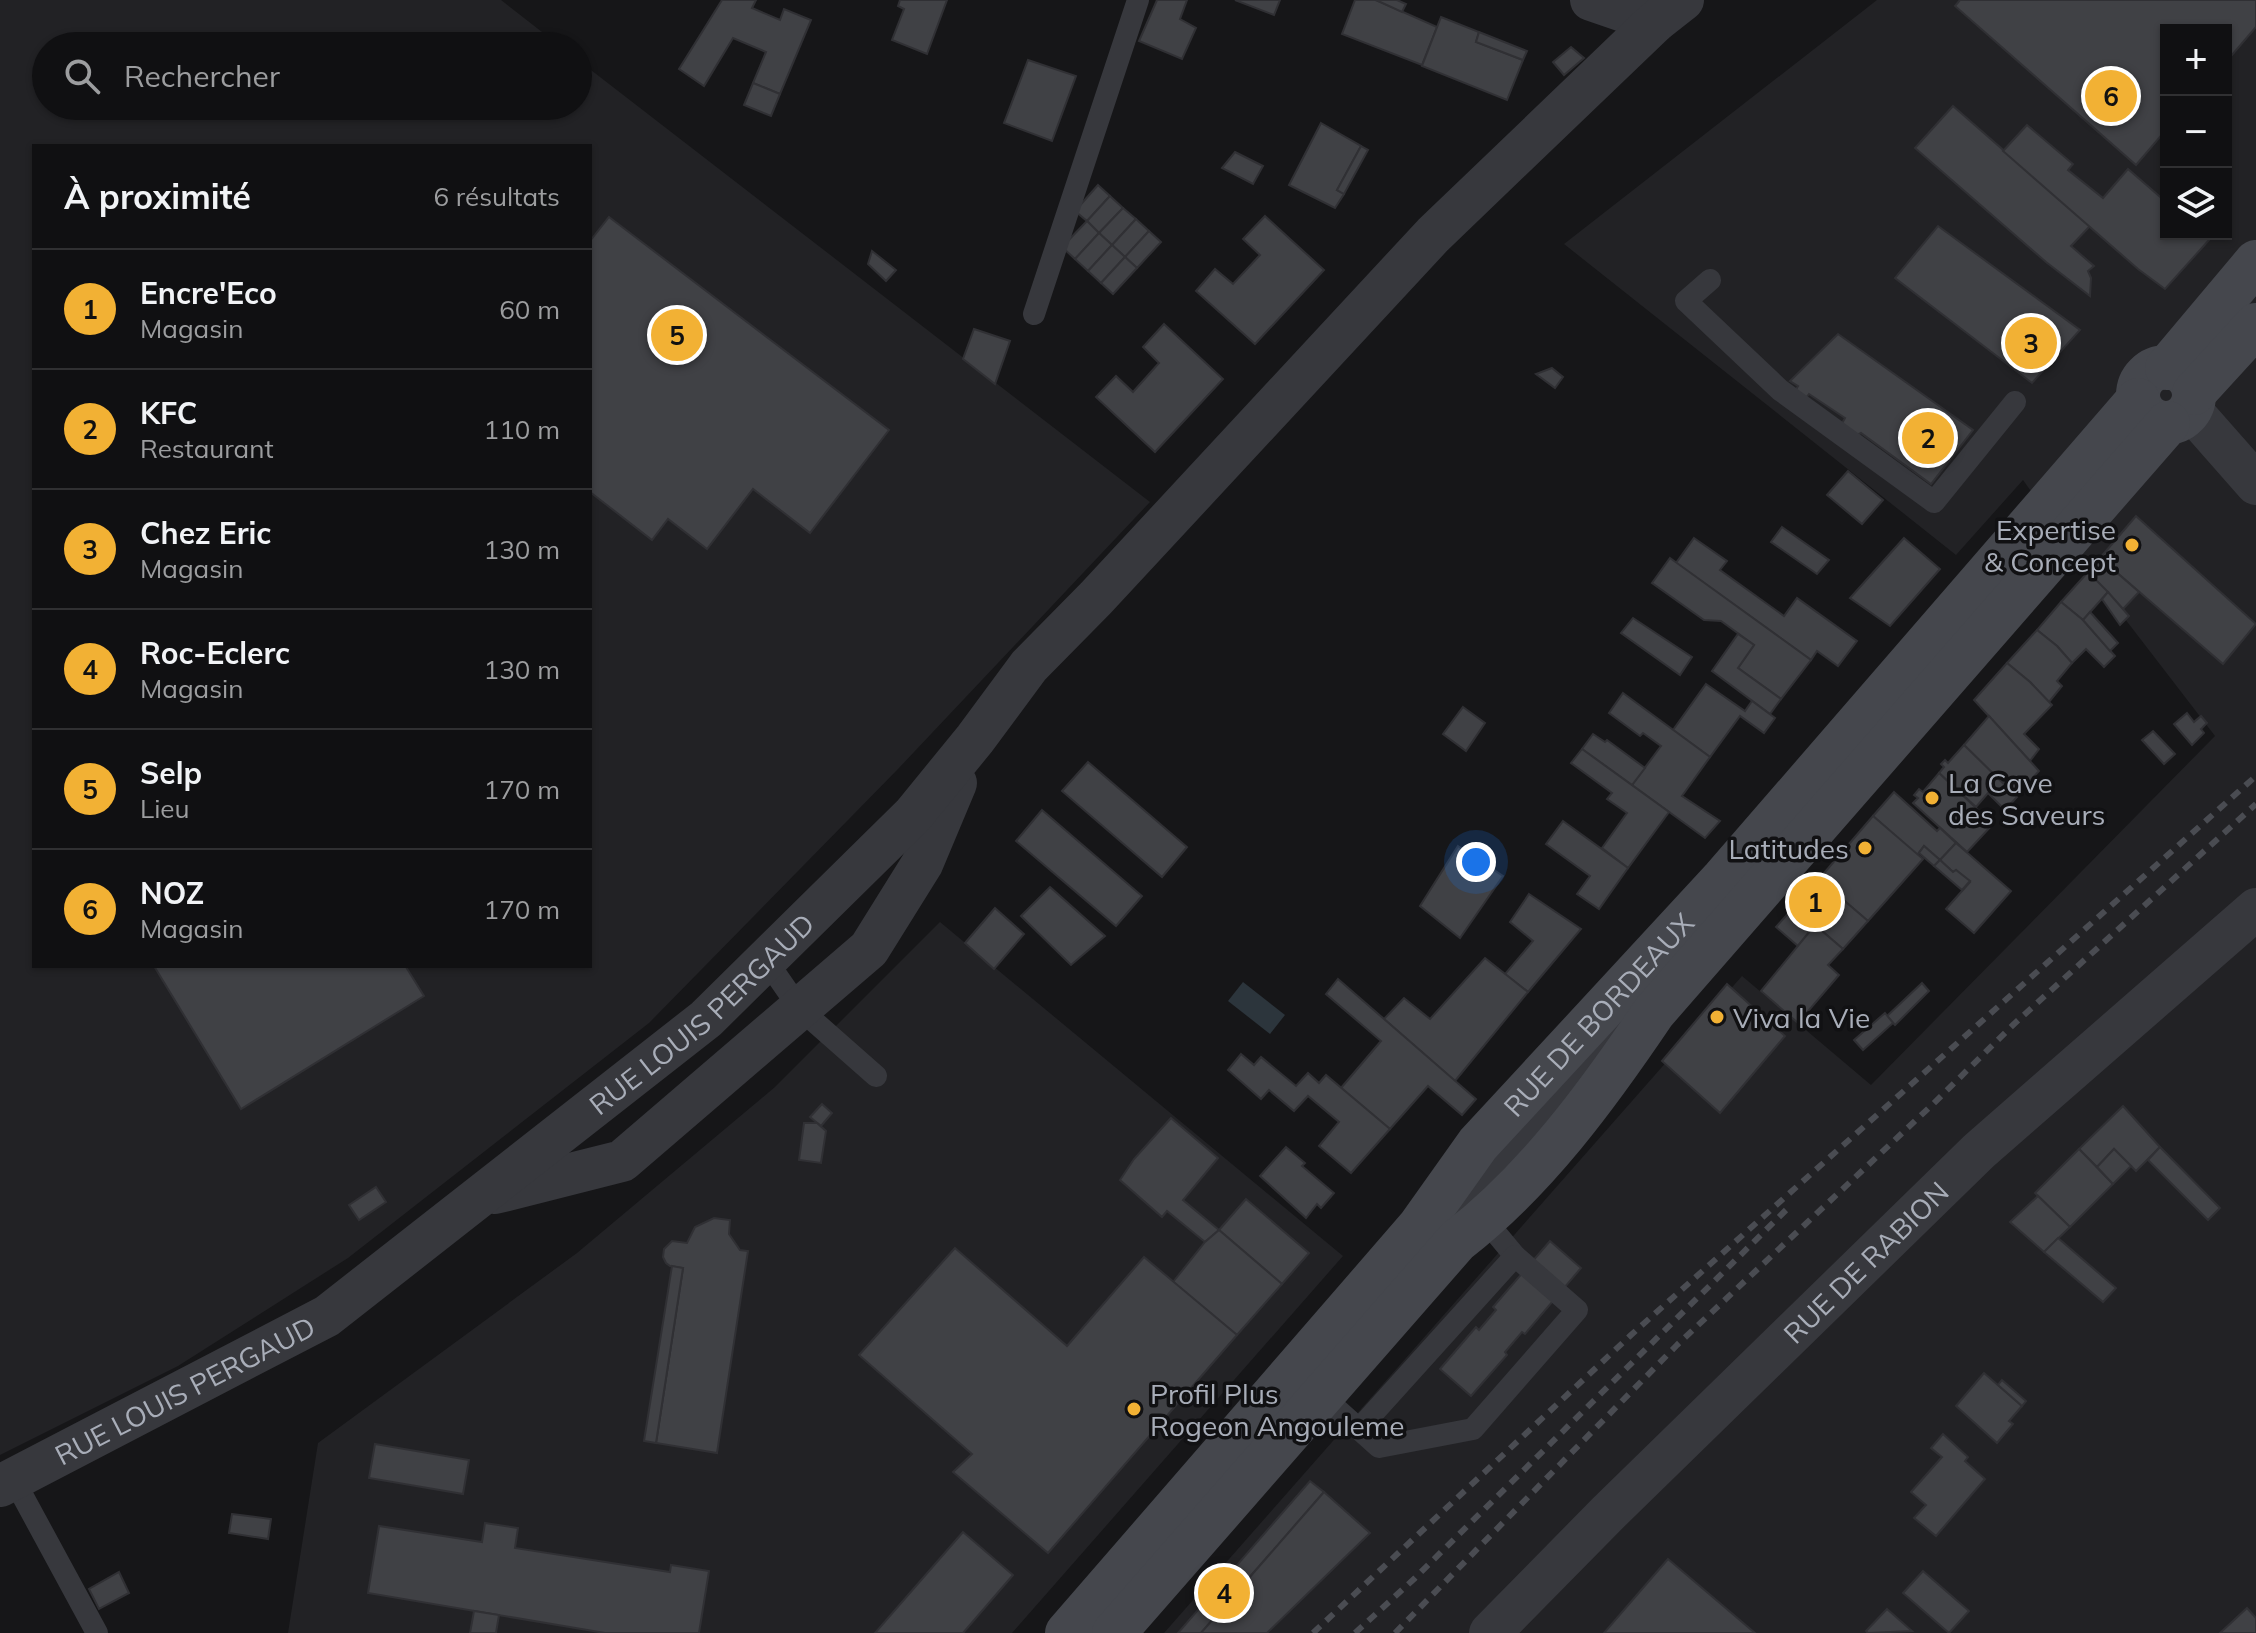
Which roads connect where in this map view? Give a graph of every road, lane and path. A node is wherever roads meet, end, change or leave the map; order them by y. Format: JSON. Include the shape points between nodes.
{"nodes":[{"id":1,"x":1138,"y":0,"type":"edge"},
{"id":2,"x":1591,"y":0,"type":"edge"},
{"id":3,"x":1669,"y":11,"type":"edge"},
{"id":4,"x":2256,"y":262,"type":"edge"},
{"id":5,"x":1710,"y":280,"type":"dead end"},
{"id":6,"x":1034,"y":314,"type":"dead end"},
{"id":7,"x":2256,"y":325,"type":"edge"},
{"id":8,"x":2171,"y":399,"type":"junction"},
{"id":9,"x":2015,"y":402,"type":"dead end"},
{"id":10,"x":2256,"y":484,"type":"edge"},
{"id":11,"x":1964,"y":659,"type":"junction"},
{"id":12,"x":975,"y":739,"type":"junction"},
{"id":13,"x":913,"y":815,"type":"junction"},
{"id":14,"x":922,"y":864,"type":"junction"},
{"id":15,"x":2256,"y":909,"type":"edge"},
{"id":16,"x":766,"y":960,"type":"junction"},
{"id":17,"x":800,"y":1009,"type":"junction"},
{"id":18,"x":876,"y":1076,"type":"dead end"},
{"id":19,"x":478,"y":1198,"type":"junction"},
{"id":20,"x":1485,"y":1220,"type":"junction"},
{"id":21,"x":1515,"y":1256,"type":"junction"},
{"id":22,"x":1321,"y":1395,"type":"junction"},
{"id":23,"x":1359,"y":1429,"type":"junction"},
{"id":24,"x":7,"y":1483,"type":"edge"},
{"id":25,"x":97,"y":1633,"type":"edge"},
{"id":26,"x":1067,"y":1633,"type":"edge"},
{"id":27,"x":1089,"y":1633,"type":"edge"},
{"id":28,"x":1114,"y":1633,"type":"edge"},
{"id":29,"x":1490,"y":1633,"type":"edge"}],
"edges":[{"from":1,"to":6,"type":"lane"},
{"from":2,"to":3,"type":"street"},
{"from":3,"to":12,"type":"street","via":[[1433,235],[1029,666]]},
{"from":4,"to":8,"type":"main road","name":"RUE DE BORDEAUX"},
{"from":5,"to":9,"type":"lane","via":[[1686,301],[1780,390],[1934,502]]},
{"from":7,"to":8,"type":"main road","name":"RUE DE BORDEAUX"},
{"from":8,"to":10,"type":"street"},
{"from":8,"to":11,"type":"main road","name":"RUE DE BORDEAUX"},
{"from":8,"to":26,"type":"main road","name":"RUE DE BORDEAUX","via":[[1478,1144],[1419,1227]]},
{"from":11,"to":20,"type":"main road","name":"RUE DE BORDEAUX","via":[[1654,1012],[1572,1124]]},
{"from":11,"to":27,"type":"lane","via":[[1920,682]]},
{"from":12,"to":13,"type":"street","name":"RUE LOUIS PERGAUD"},
{"from":12,"to":14,"type":"street","name":"RUE LOUIS PERGAUD"},
{"from":13,"to":14,"type":"street"},
{"from":13,"to":16,"type":"street","name":"RUE LOUIS PERGAUD"},
{"from":14,"to":17,"type":"street","name":"RUE LOUIS PERGAUD","via":[[869,949]]},
{"from":15,"to":29,"type":"street","name":"RUE DE RABION","via":[[1979,1151]]},
{"from":16,"to":17,"type":"lane"},
{"from":16,"to":19,"type":"street","name":"RUE LOUIS PERGAUD","via":[[706,1019]]},
{"from":17,"to":18,"type":"lane"},
{"from":17,"to":19,"type":"street","name":"RUE LOUIS PERGAUD","via":[[622,1161]]},
{"from":19,"to":24,"type":"street","name":"RUE LOUIS PERGAUD","via":[[327,1316]]},
{"from":20,"to":21,"type":"lane"},
{"from":20,"to":22,"type":"main road","name":"RUE DE BORDEAUX","via":[[1457,1241]]},
{"from":21,"to":23,"type":"lane"},
{"from":21,"to":23,"type":"lane","via":[[1577,1310],[1473,1429],[1379,1447]]},
{"from":22,"to":23,"type":"lane"},
{"from":22,"to":28,"type":"main road","name":"RUE DE BORDEAUX"},
{"from":24,"to":25,"type":"lane"}]}
